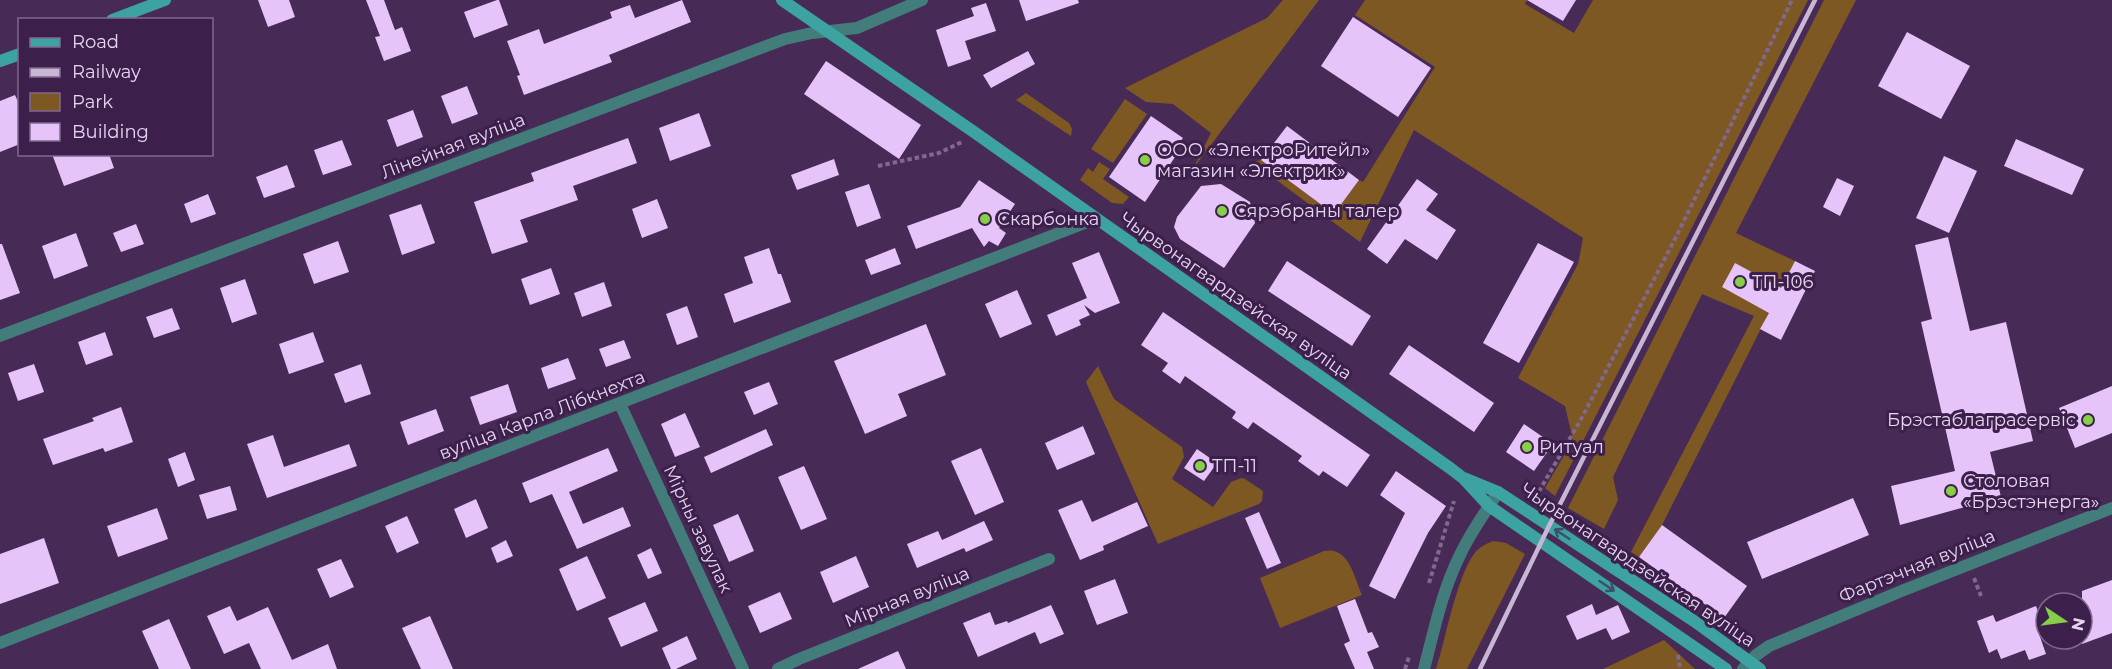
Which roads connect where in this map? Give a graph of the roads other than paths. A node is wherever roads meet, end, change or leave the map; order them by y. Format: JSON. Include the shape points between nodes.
{"nodes":[{"id":1,"x":165,"y":0,"type":"edge"},
{"id":2,"x":782,"y":0,"type":"edge"},
{"id":3,"x":922,"y":0,"type":"edge"},
{"id":4,"x":117,"y":18,"type":"edge"},
{"id":5,"x":826,"y":31,"type":"junction"},
{"id":6,"x":18,"y":55,"type":"edge"},
{"id":7,"x":0,"y":61,"type":"edge"},
{"id":8,"x":1095,"y":219,"type":"junction"},
{"id":9,"x":0,"y":336,"type":"edge"},
{"id":10,"x":620,"y":404,"type":"junction"},
{"id":11,"x":1463,"y":478,"type":"junction"},
{"id":12,"x":1498,"y":492,"type":"junction"},
{"id":13,"x":1489,"y":506,"type":"junction"},
{"id":14,"x":2112,"y":508,"type":"edge"},
{"id":15,"x":1049,"y":559,"type":"dead end"},
{"id":16,"x":0,"y":643,"type":"edge"},
{"id":17,"x":1746,"y":665,"type":"edge"},
{"id":18,"x":743,"y":669,"type":"edge"},
{"id":19,"x":778,"y":669,"type":"edge"},
{"id":20,"x":1424,"y":669,"type":"edge"},
{"id":21,"x":1726,"y":669,"type":"edge"},
{"id":22,"x":1760,"y":669,"type":"edge"}],
"edges":[{"from":1,"to":4,"type":"main road"},
{"from":2,"to":5,"type":"main road","name":"Чырвонагвардзейская вуліца"},
{"from":3,"to":5,"type":"street","name":"Лінейная вуліца","via":[[857,28]]},
{"from":5,"to":8,"type":"main road","name":"Чырвонагвардзейская вуліца"},
{"from":5,"to":9,"type":"street","name":"Лінейная вуліца","via":[[785,39]]},
{"from":6,"to":7,"type":"main road"},
{"from":8,"to":10,"type":"street","name":"вуліца Карла Лібкнехта"},
{"from":8,"to":11,"type":"main road","name":"Чырвонагвардзейская вуліца"},
{"from":10,"to":16,"type":"street","name":"вуліца Карла Лібкнехта"},
{"from":10,"to":18,"type":"street","name":"Мірны завулак"},
{"from":11,"to":12,"type":"main road","name":"Чырвонагвардзейская вуліца"},
{"from":11,"to":13,"type":"main road","name":"Чырвонагвардзейская вуліца"},
{"from":12,"to":13,"type":"street"},
{"from":17,"to":12,"type":"main road","name":"Чырвонагвардзейская вуліца","one_way":true,"via":[[1694,621]]},
{"from":13,"to":20,"type":"street","via":[[1452,573]]},
{"from":13,"to":21,"type":"main road","name":"Чырвонагвардзейская вуліца","one_way":true},
{"from":14,"to":17,"type":"street","name":"Фартэчная вуліца","via":[[1769,646]]},
{"from":15,"to":19,"type":"street","name":"Мірная вуліца"},
{"from":17,"to":22,"type":"main road","name":"Чырвонагвардзейская вуліца"}]}
